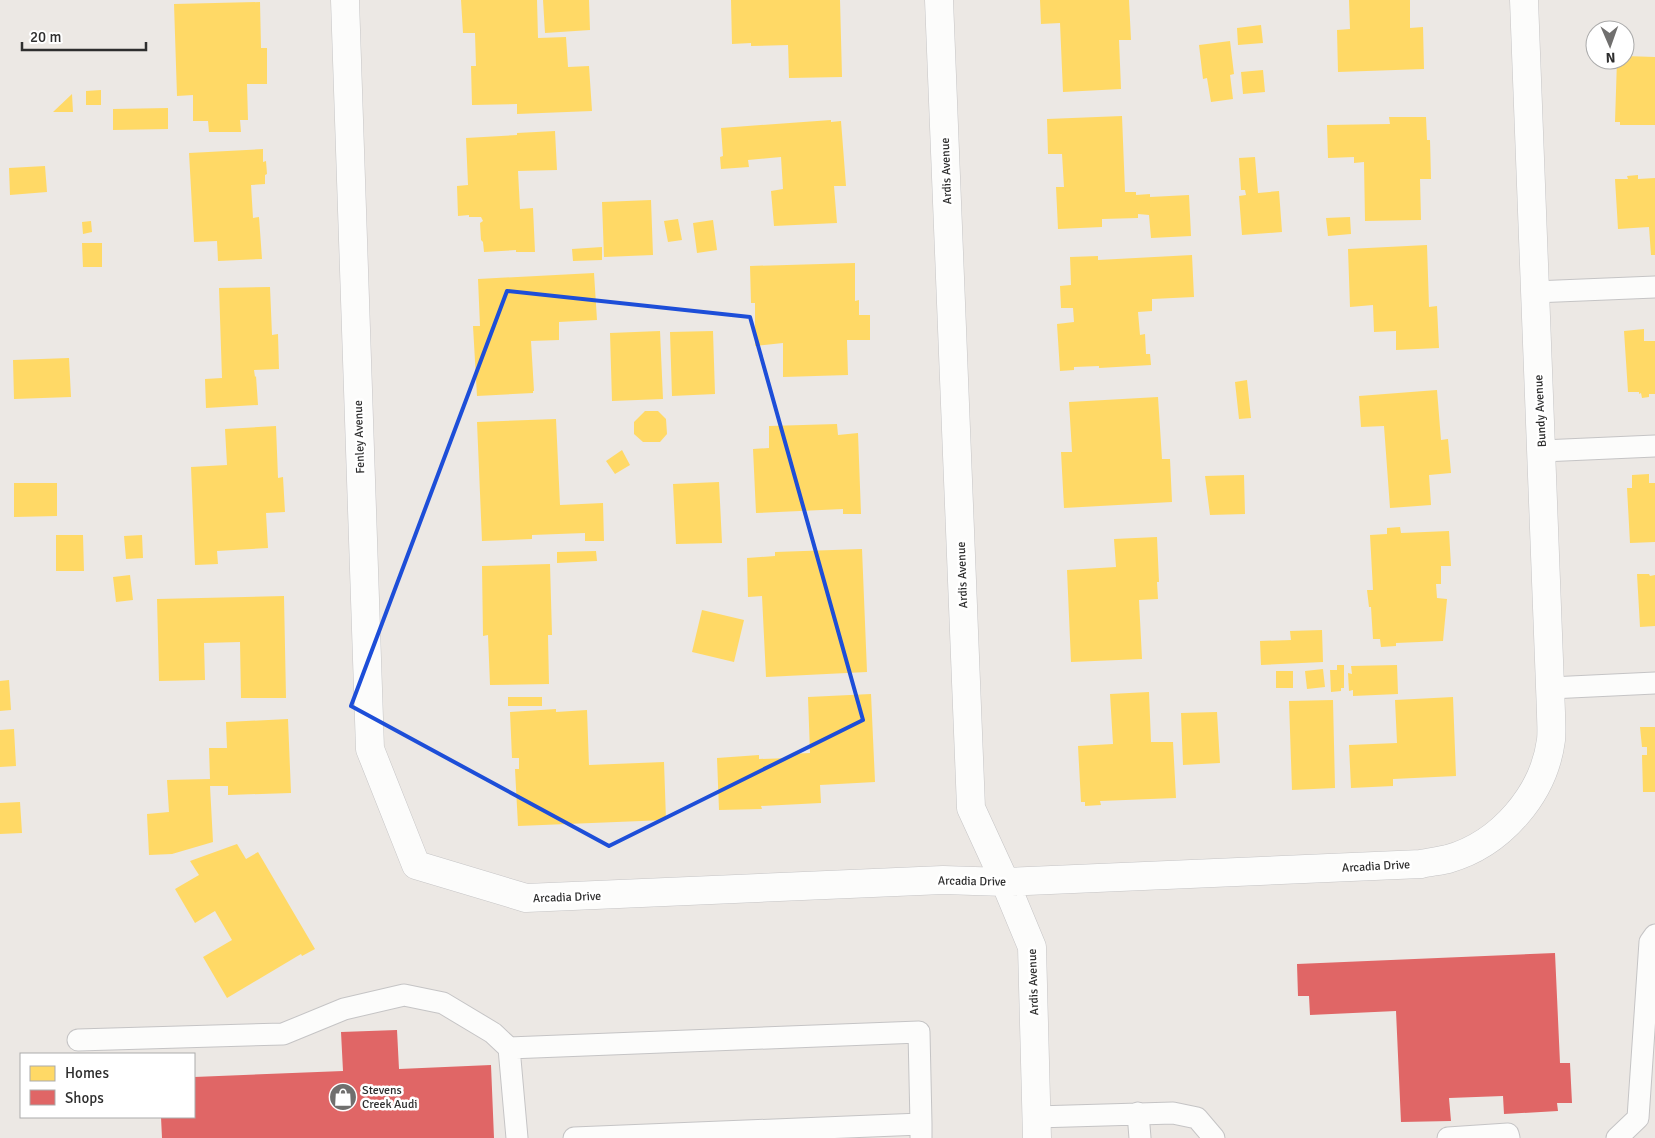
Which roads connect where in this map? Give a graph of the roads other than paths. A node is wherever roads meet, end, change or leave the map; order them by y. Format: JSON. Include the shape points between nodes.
{"nodes":[{"id":1,"x":345,"y":0,"type":"edge"},
{"id":2,"x":939,"y":0,"type":"edge"},
{"id":3,"x":1524,"y":0,"type":"edge"},
{"id":4,"x":1655,"y":288,"type":"edge"},
{"id":5,"x":1534,"y":292,"type":"junction"},
{"id":6,"x":1655,"y":446,"type":"edge"},
{"id":7,"x":1542,"y":451,"type":"junction"},
{"id":8,"x":1655,"y":683,"type":"edge"},
{"id":9,"x":1550,"y":688,"type":"junction"},
{"id":10,"x":1518,"y":814,"type":"joint"},
{"id":11,"x":416,"y":865,"type":"joint"},
{"id":12,"x":1006,"y":882,"type":"junction"},
{"id":13,"x":1655,"y":935,"type":"edge"},
{"id":14,"x":1649,"y":1022,"type":"edge"},
{"id":15,"x":78,"y":1040,"type":"dead end"},
{"id":16,"x":509,"y":1048,"type":"junction"},
{"id":17,"x":1138,"y":1113,"type":"junction"},
{"id":18,"x":1036,"y":1127,"type":"edge"},
{"id":19,"x":921,"y":1131,"type":"edge"},
{"id":20,"x":517,"y":1138,"type":"edge"},
{"id":21,"x":574,"y":1138,"type":"edge"},
{"id":22,"x":1140,"y":1138,"type":"edge"},
{"id":23,"x":1214,"y":1138,"type":"edge"},
{"id":24,"x":1448,"y":1138,"type":"edge"},
{"id":25,"x":1509,"y":1138,"type":"edge"},
{"id":26,"x":1617,"y":1138,"type":"edge"}],
"edges":[{"from":1,"to":11,"type":"street","name":"Fenley Avenue","via":[[370,749]]},
{"from":2,"to":12,"type":"street","name":"Ardis Avenue","via":[[971,808]]},
{"from":3,"to":5,"type":"street","name":"Bundy Avenue"},
{"from":4,"to":5,"type":"lane"},
{"from":5,"to":7,"type":"street","name":"Bundy Avenue"},
{"from":6,"to":7,"type":"lane"},
{"from":7,"to":9,"type":"street","name":"Bundy Avenue"},
{"from":8,"to":9,"type":"lane"},
{"from":9,"to":10,"type":"street","name":"Bundy Avenue","via":[[1551,740],[1533,792]]},
{"from":10,"to":12,"type":"street","name":"Arcadia Drive","via":[[1498,834],[1474,848],[1449,859],[1421,864]]},
{"from":11,"to":12,"type":"street","name":"Arcadia Drive","via":[[526,898],[943,880]]},
{"from":12,"to":18,"type":"street","name":"Ardis Avenue","via":[[1032,947]]},
{"from":13,"to":14,"type":"lane","via":[[1650,942]]},
{"from":14,"to":26,"type":"lane","via":[[1638,1118]]},
{"from":15,"to":16,"type":"lane","via":[[283,1034],[344,1009],[404,995],[443,1003],[494,1033]]},
{"from":16,"to":19,"type":"lane","via":[[919,1032]]},
{"from":16,"to":20,"type":"lane"},
{"from":17,"to":18,"type":"lane"},
{"from":17,"to":22,"type":"lane"},
{"from":17,"to":23,"type":"lane","via":[[1173,1112],[1197,1118]]},
{"from":19,"to":21,"type":"lane"},
{"from":24,"to":25,"type":"lane","via":[[1508,1134]]}]}
